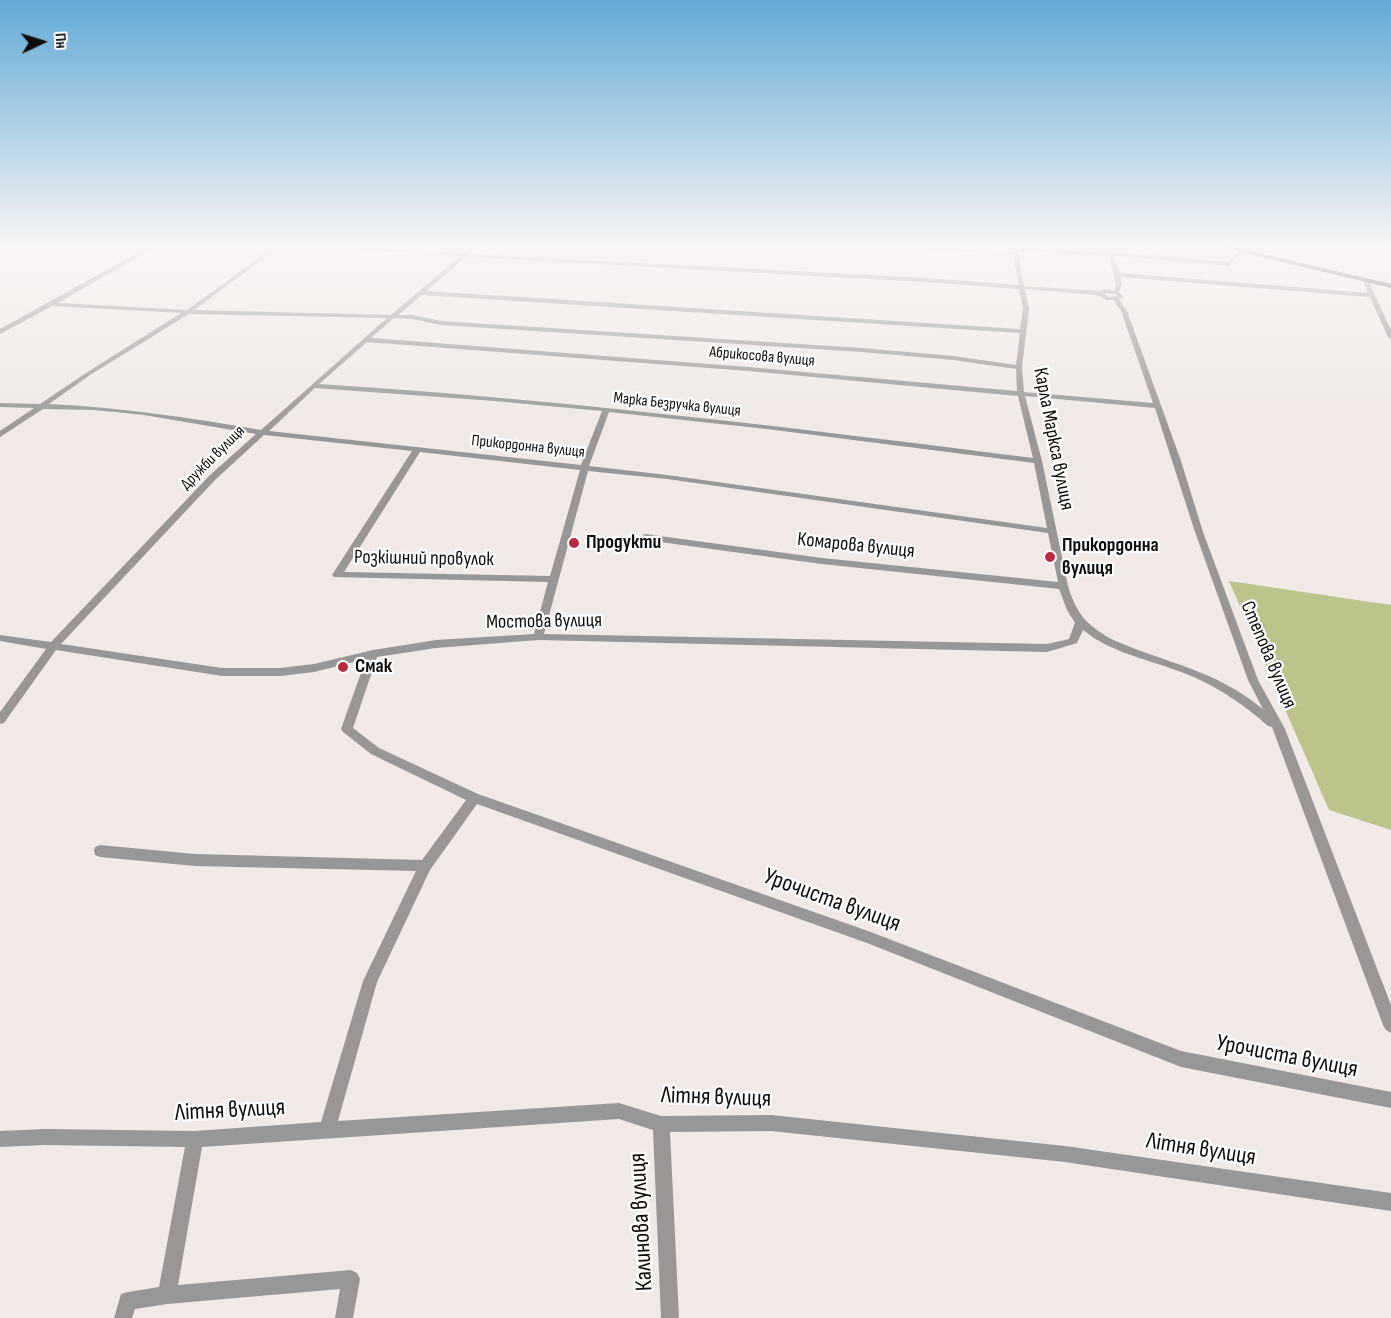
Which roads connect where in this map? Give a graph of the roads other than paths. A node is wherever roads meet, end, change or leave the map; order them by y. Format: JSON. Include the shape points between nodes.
{"nodes":[{"id":1,"x":45,"y":308,"type":"edge"},
{"id":2,"x":111,"y":308,"type":"edge"},
{"id":3,"x":194,"y":308,"type":"edge"},
{"id":4,"x":404,"y":308,"type":"edge"},
{"id":5,"x":651,"y":308,"type":"edge"},
{"id":6,"x":1026,"y":308,"type":"edge"},
{"id":7,"x":1123,"y":308,"type":"edge"},
{"id":8,"x":1378,"y":308,"type":"edge"},
{"id":9,"x":188,"y":312,"type":"junction"},
{"id":10,"x":394,"y":316,"type":"junction"},
{"id":11,"x":1022,"y":331,"type":"junction"},
{"id":12,"x":0,"y":332,"type":"edge"},
{"id":13,"x":1391,"y":337,"type":"edge"},
{"id":14,"x":366,"y":340,"type":"junction"},
{"id":15,"x":1019,"y":367,"type":"junction"},
{"id":16,"x":313,"y":386,"type":"junction"},
{"id":17,"x":1021,"y":393,"type":"junction"},
{"id":18,"x":0,"y":405,"type":"edge"},
{"id":19,"x":39,"y":406,"type":"junction"},
{"id":20,"x":1157,"y":406,"type":"junction"},
{"id":21,"x":606,"y":411,"type":"junction"},
{"id":22,"x":261,"y":432,"type":"junction"},
{"id":23,"x":0,"y":435,"type":"edge"},
{"id":24,"x":417,"y":450,"type":"junction"},
{"id":25,"x":1038,"y":461,"type":"junction"},
{"id":26,"x":584,"y":469,"type":"junction"},
{"id":27,"x":1052,"y":531,"type":"junction"},
{"id":28,"x":645,"y":537,"type":"dead end"},
{"id":29,"x":553,"y":579,"type":"junction"},
{"id":30,"x":1062,"y":586,"type":"junction"},
{"id":31,"x":1081,"y":622,"type":"junction"},
{"id":32,"x":538,"y":637,"type":"junction"},
{"id":33,"x":0,"y":638,"type":"edge"},
{"id":34,"x":54,"y":645,"type":"junction"},
{"id":35,"x":374,"y":654,"type":"junction"},
{"id":36,"x":0,"y":720,"type":"edge"},
{"id":37,"x":1279,"y":729,"type":"junction"},
{"id":38,"x":474,"y":798,"type":"junction"},
{"id":39,"x":100,"y":851,"type":"dead end"},
{"id":40,"x":425,"y":866,"type":"junction"},
{"id":41,"x":1391,"y":1025,"type":"edge"},
{"id":42,"x":1391,"y":1100,"type":"edge"},
{"id":43,"x":661,"y":1124,"type":"junction"},
{"id":44,"x":327,"y":1130,"type":"junction"},
{"id":45,"x":0,"y":1139,"type":"edge"},
{"id":46,"x":195,"y":1139,"type":"junction"},
{"id":47,"x":1391,"y":1202,"type":"edge"},
{"id":48,"x":167,"y":1295,"type":"junction"},
{"id":49,"x":123,"y":1318,"type":"edge"},
{"id":50,"x":344,"y":1318,"type":"edge"},
{"id":51,"x":670,"y":1318,"type":"edge"}],
"edges":[{"from":1,"to":12,"type":"street"},
{"from":2,"to":9,"type":"street"},
{"from":3,"to":9,"type":"street"},
{"from":4,"to":10,"type":"street","name":"Дружби вулиця"},
{"from":5,"to":11,"type":"street"},
{"from":6,"to":11,"type":"street","name":"Карла Маркса вулиця"},
{"from":7,"to":20,"type":"street","name":"Степова вулиця"},
{"from":8,"to":13,"type":"street"},
{"from":9,"to":10,"type":"street"},
{"from":9,"to":19,"type":"street"},
{"from":10,"to":14,"type":"street","name":"Дружби вулиця"},
{"from":10,"to":15,"type":"street","via":[[441,323],[885,352]]},
{"from":11,"to":15,"type":"street","name":"Карла Маркса вулиця"},
{"from":14,"to":16,"type":"street","name":"Дружби вулиця"},
{"from":14,"to":17,"type":"street","name":"Абрикосова вулиця"},
{"from":15,"to":17,"type":"street","name":"Карла Маркса вулиця"},
{"from":16,"to":21,"type":"street","name":"Марка Безручка вулиця"},
{"from":16,"to":22,"type":"street","name":"Дружби вулиця"},
{"from":17,"to":20,"type":"street","name":"Абрикосова вулиця"},
{"from":17,"to":25,"type":"street","name":"Карла Маркса вулиця"},
{"from":18,"to":19,"type":"street","name":"Прикордонна вулиця"},
{"from":19,"to":22,"type":"street","name":"Прикордонна вулиця","via":[[144,412]]},
{"from":19,"to":23,"type":"street"},
{"from":20,"to":37,"type":"street","name":"Степова вулиця","via":[[1253,680]]},
{"from":21,"to":25,"type":"street","name":"Марка Безручка вулиця"},
{"from":21,"to":26,"type":"street"},
{"from":22,"to":24,"type":"street","name":"Прикордонна вулиця"},
{"from":22,"to":34,"type":"street","name":"Дружби вулиця","via":[[212,478]]},
{"from":24,"to":26,"type":"street","name":"Прикордонна вулиця"},
{"from":24,"to":29,"type":"street","name":"Розкішний провулок","via":[[337,575]]},
{"from":25,"to":27,"type":"street","name":"Карла Маркса вулиця"},
{"from":26,"to":27,"type":"street","name":"Прикордонна вулиця","via":[[668,477]]},
{"from":26,"to":29,"type":"street"},
{"from":27,"to":30,"type":"street","name":"Карла Маркса вулиця"},
{"from":28,"to":30,"type":"street","name":"Комарова вулиця","via":[[822,561]]},
{"from":29,"to":32,"type":"street"},
{"from":30,"to":31,"type":"street","name":"Карла Маркса вулиця","via":[[1069,606]]},
{"from":31,"to":32,"type":"street","name":"Мостова вулиця","via":[[1073,641],[1047,648]]},
{"from":31,"to":37,"type":"street","name":"Карла Маркса вулиця","via":[[1123,648],[1198,674],[1246,699]]},
{"from":32,"to":35,"type":"street","name":"Мостова вулиця","via":[[436,644]]},
{"from":33,"to":34,"type":"street","name":"Мостова вулиця"},
{"from":34,"to":35,"type":"street","name":"Мостова вулиця","via":[[222,672],[314,668]]},
{"from":34,"to":36,"type":"street","name":"Дружби вулиця"},
{"from":35,"to":38,"type":"street","name":"Урочиста вулиця","via":[[347,729],[375,751]]},
{"from":37,"to":41,"type":"street","name":"Степова вулиця"},
{"from":38,"to":40,"type":"street"},
{"from":38,"to":42,"type":"street","name":"Урочиста вулиця","via":[[868,936],[1181,1059]]},
{"from":39,"to":40,"type":"street","via":[[195,860]]},
{"from":40,"to":44,"type":"street","via":[[370,981]]},
{"from":43,"to":44,"type":"street","name":"Літня вулиця","via":[[619,1112]]},
{"from":43,"to":47,"type":"street","name":"Літня вулиця","via":[[771,1123],[1065,1154]]},
{"from":43,"to":51,"type":"street","name":"Калинова вулиця"},
{"from":44,"to":46,"type":"street","name":"Літня вулиця"},
{"from":45,"to":46,"type":"street","name":"Літня вулиця"},
{"from":46,"to":48,"type":"street"},
{"from":48,"to":49,"type":"street","via":[[128,1301]]},
{"from":48,"to":50,"type":"street","via":[[351,1280]]}]}
